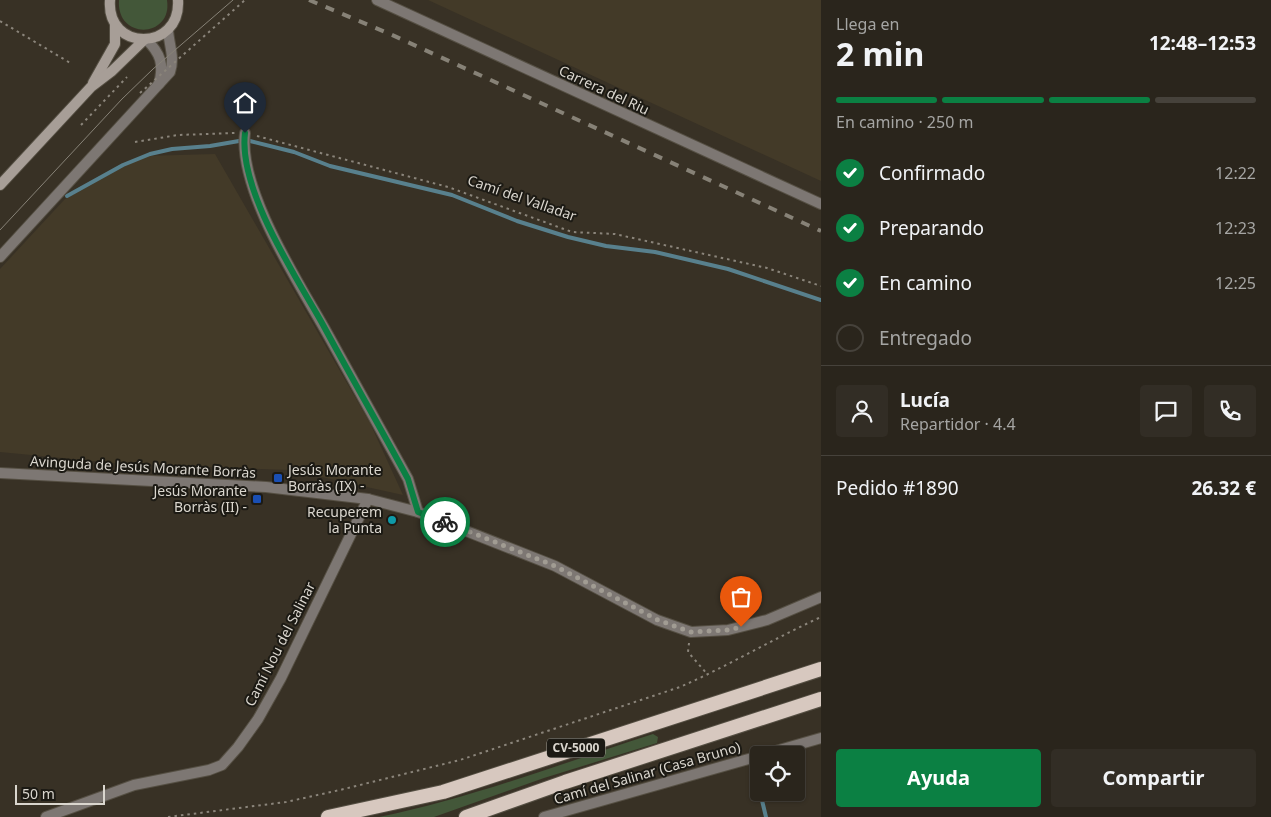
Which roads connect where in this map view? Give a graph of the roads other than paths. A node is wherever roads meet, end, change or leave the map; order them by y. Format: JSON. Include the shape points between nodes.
{"nodes":[{"id":1,"x":110,"y":0,"type":"edge"},
{"id":2,"x":178,"y":0,"type":"edge"},
{"id":3,"x":377,"y":0,"type":"edge"},
{"id":4,"x":116,"y":24,"type":"junction"},
{"id":5,"x":168,"y":30,"type":"junction"},
{"id":6,"x":146,"y":40,"type":"junction"},
{"id":7,"x":159,"y":85,"type":"junction"},
{"id":8,"x":91,"y":87,"type":"junction"},
{"id":9,"x":245,"y":133,"type":"road end"},
{"id":10,"x":0,"y":185,"type":"edge"},
{"id":11,"x":821,"y":204,"type":"edge"},
{"id":12,"x":0,"y":257,"type":"edge"},
{"id":13,"x":0,"y":473,"type":"edge"},
{"id":14,"x":368,"y":499,"type":"junction"},
{"id":15,"x":418,"y":512,"type":"junction"},
{"id":16,"x":821,"y":597,"type":"edge"},
{"id":17,"x":821,"y":669,"type":"edge"},
{"id":18,"x":821,"y":698,"type":"edge"},
{"id":19,"x":821,"y":738,"type":"edge"},
{"id":20,"x":792,"y":746,"type":"edge"},
{"id":21,"x":750,"y":758,"type":"edge"},
{"id":22,"x":46,"y":817,"type":"edge"},
{"id":23,"x":328,"y":817,"type":"edge"},
{"id":24,"x":466,"y":817,"type":"edge"},
{"id":25,"x":544,"y":817,"type":"edge"}],
"edges":[{"from":1,"to":4,"type":"main road"},
{"from":2,"to":5,"type":"main road","via":[[176,16]]},
{"from":3,"to":11,"type":"street","name":"Carrera del Riu"},
{"from":4,"to":6,"type":"main road","via":[[130,37]]},
{"from":4,"to":8,"type":"main road","via":[[115,44]]},
{"from":5,"to":6,"type":"main road"},
{"from":5,"to":7,"type":"street","via":[[173,63]]},
{"from":6,"to":7,"type":"street","via":[[160,58],[162,73]]},
{"from":6,"to":8,"type":"main road"},
{"from":7,"to":12,"type":"street"},
{"from":8,"to":10,"type":"main road"},
{"from":9,"to":15,"type":"street","via":[[247,172],[273,235],[408,479]]},
{"from":13,"to":14,"type":"street","name":"Avinguda de Jesús Morante Borràs","via":[[266,487]]},
{"from":14,"to":15,"type":"street","name":"Avinguda de Jesús Morante Borràs"},
{"from":14,"to":22,"type":"street","name":"Camí Nou del Salinar","via":[[281,678],[253,726],[222,765],[134,784]]},
{"from":15,"to":16,"type":"street","name":"Avinguda de Jesús Morante Borràs","via":[[555,566],[658,620],[691,632],[728,630],[767,620]]},
{"from":17,"to":23,"type":"highway","number":"CV-5000","via":[[443,792]]},
{"from":18,"to":24,"type":"highway","number":"CV-5000"},
{"from":19,"to":20,"type":"street","name":"Camí del Salinar (Casa Bruno)"},
{"from":21,"to":25,"type":"street","name":"Camí del Salinar (Casa Bruno)"}]}
